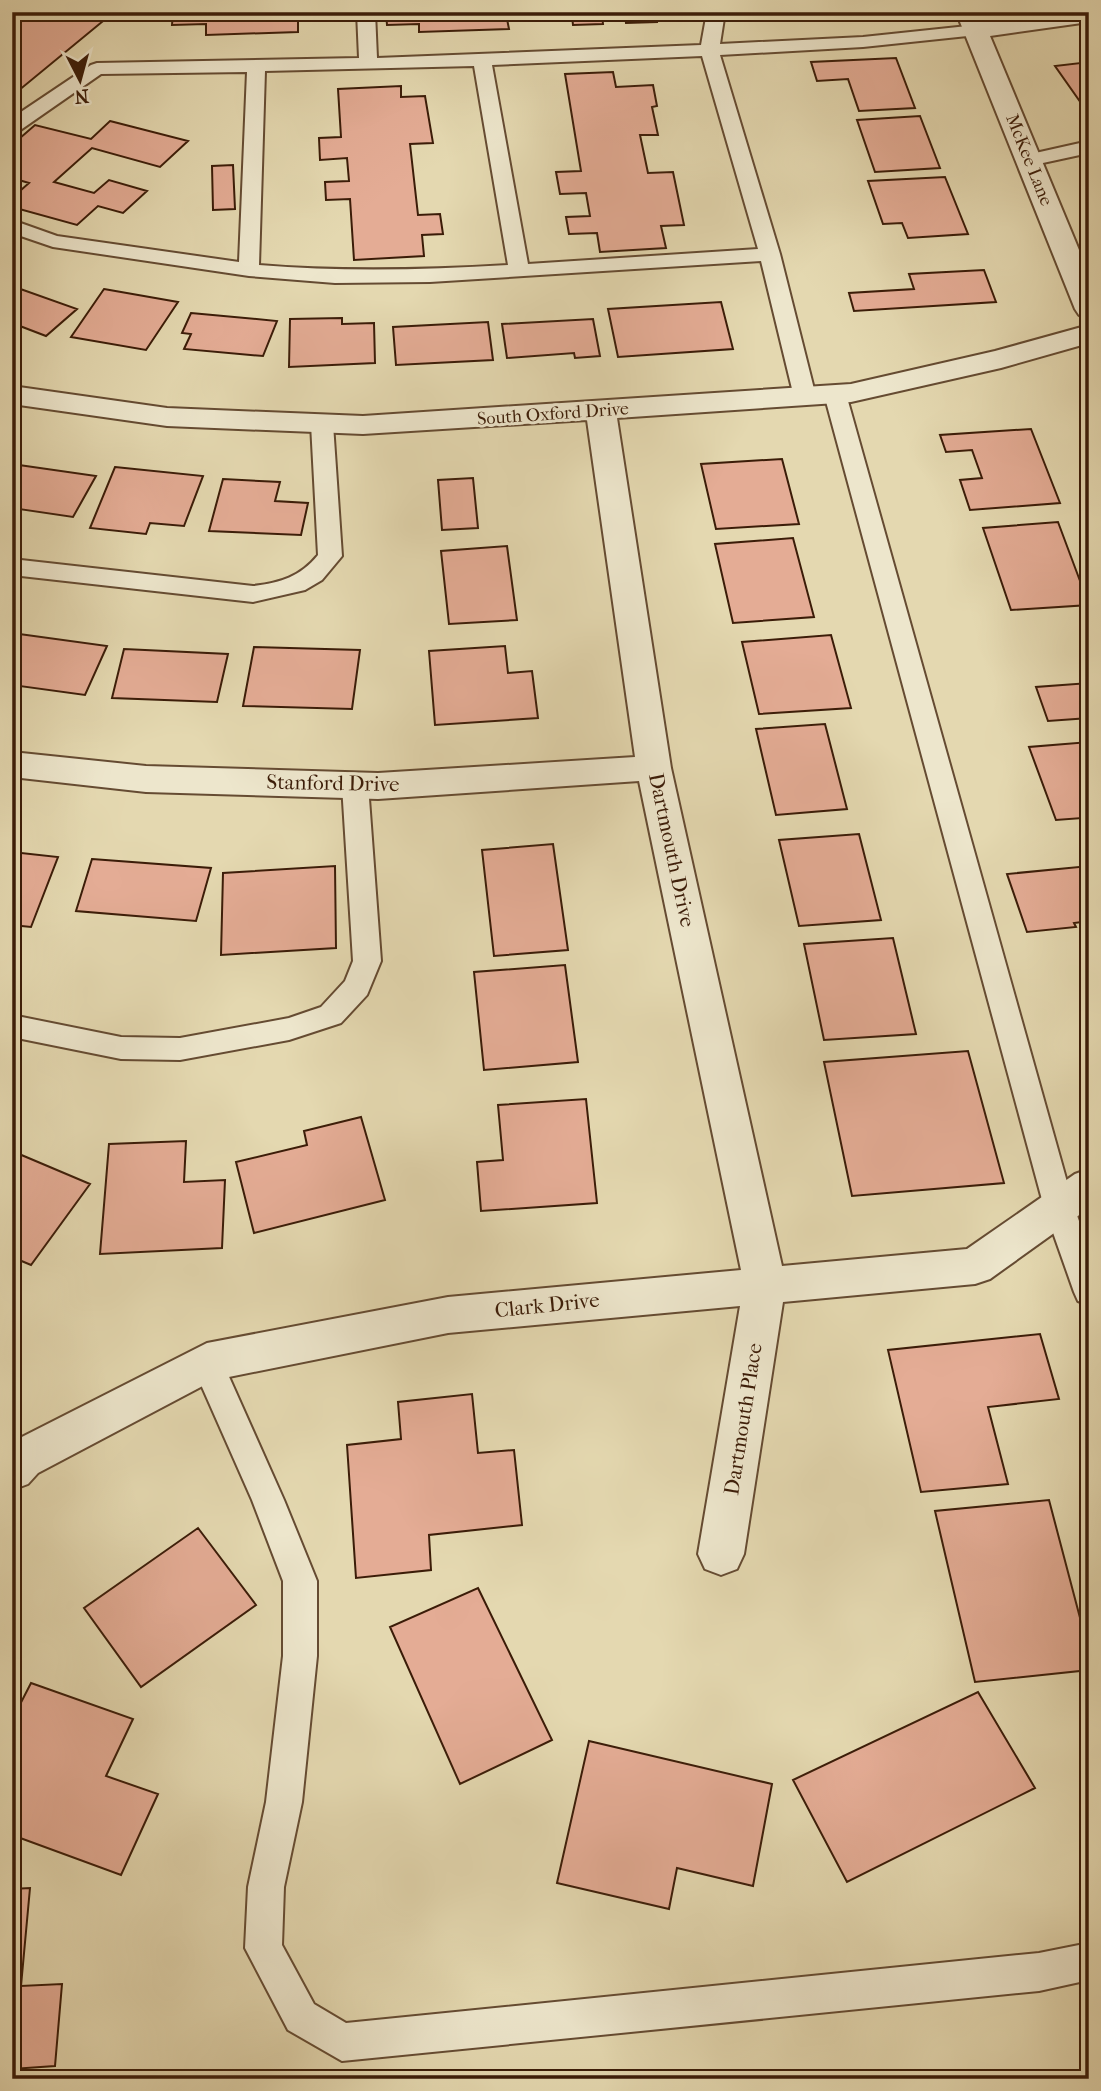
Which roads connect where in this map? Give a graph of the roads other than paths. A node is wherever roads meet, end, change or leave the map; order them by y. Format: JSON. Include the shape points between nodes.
{"nodes":[{"id":1,"x":366,"y":12,"type":"edge"},
{"id":2,"x":716,"y":12,"type":"edge"},
{"id":3,"x":1089,"y":15,"type":"edge"},
{"id":4,"x":972,"y":21,"type":"edge"},
{"id":5,"x":709,"y":50,"type":"junction"},
{"id":6,"x":482,"y":61,"type":"junction"},
{"id":7,"x":368,"y":64,"type":"junction"},
{"id":8,"x":256,"y":65,"type":"junction"},
{"id":9,"x":12,"y":127,"type":"edge"},
{"id":10,"x":1089,"y":148,"type":"edge"},
{"id":11,"x":1029,"y":160,"type":"junction"},
{"id":12,"x":12,"y":226,"type":"edge"},
{"id":13,"x":770,"y":254,"type":"junction"},
{"id":14,"x":248,"y":270,"type":"junction"},
{"id":15,"x":519,"y":270,"type":"junction"},
{"id":16,"x":1089,"y":309,"type":"edge"},
{"id":17,"x":1089,"y":334,"type":"edge"},
{"id":18,"x":835,"y":394,"type":"junction"},
{"id":19,"x":12,"y":395,"type":"edge"},
{"id":20,"x":806,"y":397,"type":"junction"},
{"id":21,"x":601,"y":411,"type":"junction"},
{"id":22,"x":322,"y":424,"type":"junction"},
{"id":23,"x":12,"y":567,"type":"edge"},
{"id":24,"x":12,"y":764,"type":"edge"},
{"id":25,"x":654,"y":768,"type":"junction"},
{"id":26,"x":355,"y":785,"type":"junction"},
{"id":27,"x":12,"y":1026,"type":"edge"},
{"id":28,"x":1074,"y":1196,"type":"edge"},
{"id":29,"x":765,"y":1284,"type":"junction"},
{"id":30,"x":1089,"y":1292,"type":"edge"},
{"id":31,"x":207,"y":1362,"type":"junction"},
{"id":32,"x":15,"y":1460,"type":"edge"},
{"id":33,"x":721,"y":1555,"type":"dead end"},
{"id":34,"x":1089,"y":1961,"type":"edge"}],
"edges":[{"from":1,"to":7,"type":"lane"},
{"from":2,"to":5,"type":"lane"},
{"from":3,"to":4,"type":"street"},
{"from":4,"to":5,"type":"lane","via":[[863,42]]},
{"from":4,"to":11,"type":"street","name":"McKee Lane"},
{"from":5,"to":6,"type":"lane"},
{"from":5,"to":13,"type":"lane"},
{"from":6,"to":7,"type":"lane"},
{"from":6,"to":15,"type":"lane"},
{"from":7,"to":8,"type":"lane"},
{"from":8,"to":9,"type":"lane","via":[[97,69]]},
{"from":8,"to":14,"type":"lane"},
{"from":10,"to":11,"type":"lane"},
{"from":11,"to":16,"type":"street","name":"McKee Lane"},
{"from":12,"to":14,"type":"lane","via":[[53,241]]},
{"from":13,"to":15,"type":"lane"},
{"from":13,"to":20,"type":"lane"},
{"from":14,"to":15,"type":"lane","via":[[335,277]]},
{"from":17,"to":18,"type":"street","name":"South Oxford Drive","via":[[1001,359]]},
{"from":18,"to":20,"type":"street","name":"South Oxford Drive"},
{"from":18,"to":28,"type":"lane"},
{"from":19,"to":22,"type":"street","name":"South Oxford Drive","via":[[167,417]]},
{"from":20,"to":21,"type":"street","name":"South Oxford Drive"},
{"from":21,"to":22,"type":"street","name":"South Oxford Drive"},
{"from":21,"to":25,"type":"street","name":"Dartmouth Drive"},
{"from":22,"to":23,"type":"lane","via":[[330,556],[317,575],[298,584],[253,594]]},
{"from":24,"to":26,"type":"street","name":"Stanford Drive","via":[[146,779]]},
{"from":25,"to":26,"type":"street","name":"Stanford Drive"},
{"from":25,"to":29,"type":"street","name":"Dartmouth Drive"},
{"from":26,"to":27,"type":"lane","via":[[367,961],[357,987],[331,1016],[180,1049],[121,1048]]},
{"from":28,"to":29,"type":"street","name":"Clark Drive","via":[[975,1266]]},
{"from":28,"to":30,"type":"lane"},
{"from":29,"to":31,"type":"street","name":"Clark Drive","via":[[448,1315]]},
{"from":29,"to":33,"type":"street","name":"Dartmouth Place"},
{"from":31,"to":32,"type":"street","name":"Clark Drive"},
{"from":31,"to":34,"type":"lane","via":[[300,1581],[300,1656],[284,1801],[267,1887],[263,1948],[301,2017],[342,2042],[1039,1972]]}]}
